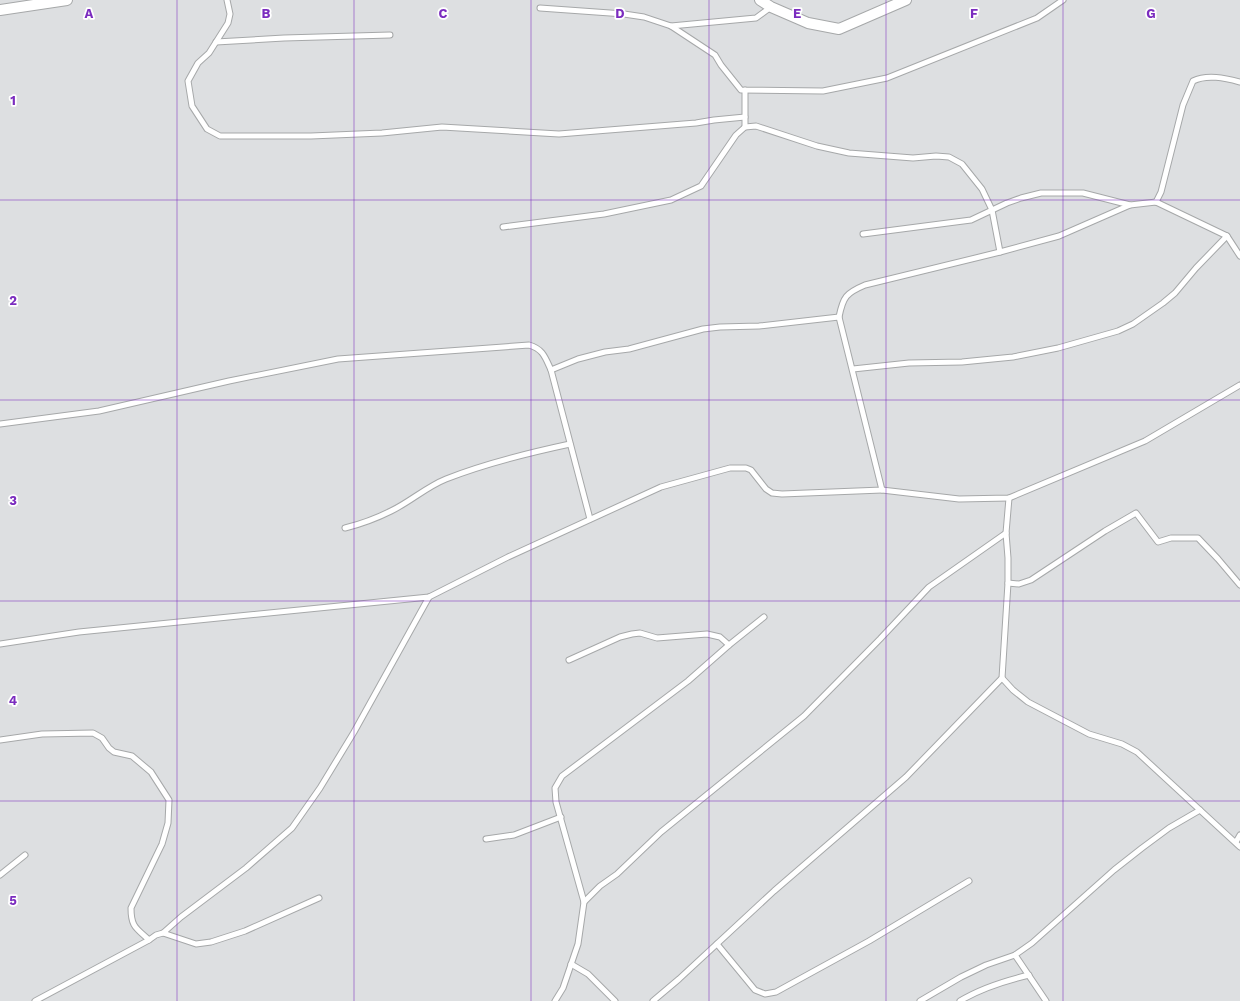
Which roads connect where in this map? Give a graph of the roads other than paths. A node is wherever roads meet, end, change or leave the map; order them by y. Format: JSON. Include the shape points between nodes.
{"nodes":[{"id":1,"x":67,"y":0,"type":"edge"},
{"id":2,"x":227,"y":0,"type":"edge"},
{"id":3,"x":760,"y":0,"type":"edge"},
{"id":4,"x":906,"y":0,"type":"edge"},
{"id":5,"x":1063,"y":0,"type":"edge"},
{"id":6,"x":28,"y":3,"type":"edge"},
{"id":7,"x":771,"y":7,"type":"junction"},
{"id":8,"x":540,"y":8,"type":"dead end"},
{"id":9,"x":0,"y":10,"type":"edge"},
{"id":10,"x":671,"y":26,"type":"junction"},
{"id":11,"x":390,"y":36,"type":"dead end"},
{"id":12,"x":216,"y":42,"type":"junction"},
{"id":13,"x":1240,"y":82,"type":"edge"},
{"id":14,"x":745,"y":90,"type":"junction"},
{"id":15,"x":745,"y":117,"type":"junction"},
{"id":16,"x":745,"y":127,"type":"junction"},
{"id":17,"x":1156,"y":202,"type":"junction"},
{"id":18,"x":1130,"y":205,"type":"junction"},
{"id":19,"x":992,"y":210,"type":"junction"},
{"id":20,"x":504,"y":227,"type":"dead end"},
{"id":21,"x":863,"y":234,"type":"dead end"},
{"id":22,"x":1227,"y":236,"type":"junction"},
{"id":23,"x":1000,"y":252,"type":"junction"},
{"id":24,"x":1240,"y":256,"type":"edge"},
{"id":25,"x":840,"y":317,"type":"junction"},
{"id":26,"x":853,"y":369,"type":"junction"},
{"id":27,"x":551,"y":370,"type":"junction"},
{"id":28,"x":1240,"y":385,"type":"edge"},
{"id":29,"x":0,"y":424,"type":"edge"},
{"id":30,"x":570,"y":444,"type":"junction"},
{"id":31,"x":882,"y":490,"type":"junction"},
{"id":32,"x":1009,"y":498,"type":"junction"},
{"id":33,"x":590,"y":519,"type":"junction"},
{"id":34,"x":345,"y":528,"type":"dead end"},
{"id":35,"x":1006,"y":533,"type":"junction"},
{"id":36,"x":1008,"y":583,"type":"junction"},
{"id":37,"x":1240,"y":585,"type":"edge"},
{"id":38,"x":429,"y":597,"type":"junction"},
{"id":39,"x":764,"y":617,"type":"dead end"},
{"id":40,"x":0,"y":644,"type":"edge"},
{"id":41,"x":729,"y":645,"type":"junction"},
{"id":42,"x":569,"y":660,"type":"dead end"},
{"id":43,"x":1002,"y":678,"type":"junction"},
{"id":44,"x":0,"y":740,"type":"edge"},
{"id":45,"x":1200,"y":810,"type":"junction"},
{"id":46,"x":561,"y":817,"type":"junction"},
{"id":47,"x":1240,"y":835,"type":"edge"},
{"id":48,"x":486,"y":839,"type":"dead end"},
{"id":49,"x":1238,"y":844,"type":"edge"},
{"id":50,"x":25,"y":855,"type":"dead end"},
{"id":51,"x":0,"y":875,"type":"edge"},
{"id":52,"x":969,"y":881,"type":"dead end"},
{"id":53,"x":319,"y":898,"type":"dead end"},
{"id":54,"x":584,"y":902,"type":"junction"},
{"id":55,"x":163,"y":933,"type":"junction"},
{"id":56,"x":149,"y":940,"type":"junction"},
{"id":57,"x":716,"y":944,"type":"junction"},
{"id":58,"x":1015,"y":955,"type":"junction"},
{"id":59,"x":571,"y":964,"type":"junction"},
{"id":60,"x":1029,"y":975,"type":"junction"},
{"id":61,"x":35,"y":1001,"type":"edge"},
{"id":62,"x":555,"y":1001,"type":"edge"},
{"id":63,"x":615,"y":1001,"type":"edge"},
{"id":64,"x":653,"y":1001,"type":"edge"},
{"id":65,"x":920,"y":1001,"type":"edge"},
{"id":66,"x":960,"y":1001,"type":"edge"},
{"id":67,"x":1046,"y":1001,"type":"edge"}],
"edges":[{"from":1,"to":6,"type":"street"},
{"from":2,"to":12,"type":"lane","via":[[230,14],[228,23]]},
{"from":3,"to":7,"type":"street"},
{"from":4,"to":7,"type":"street","via":[[839,29],[808,23]]},
{"from":5,"to":14,"type":"lane","via":[[1036,18],[887,78],[823,91]]},
{"from":6,"to":9,"type":"street"},
{"from":7,"to":10,"type":"lane","via":[[756,18]]},
{"from":8,"to":10,"type":"lane","via":[[624,14],[644,17]]},
{"from":10,"to":14,"type":"lane","via":[[715,55],[741,90]]},
{"from":11,"to":12,"type":"lane"},
{"from":12,"to":15,"type":"lane","via":[[198,63],[188,81],[192,106],[208,129],[220,136],[374,134],[442,127],[559,134]]},
{"from":13,"to":17,"type":"lane","via":[[1211,77],[1193,81],[1183,105],[1161,192]]},
{"from":14,"to":15,"type":"lane"},
{"from":15,"to":16,"type":"lane"},
{"from":16,"to":19,"type":"lane","via":[[756,126],[817,146],[849,153],[949,157],[962,164],[982,188]]},
{"from":16,"to":20,"type":"lane","via":[[736,135],[702,186],[671,200],[604,214]]},
{"from":17,"to":18,"type":"lane"},
{"from":17,"to":22,"type":"lane"},
{"from":18,"to":19,"type":"lane","via":[[1083,193],[1041,193]]},
{"from":18,"to":23,"type":"lane","via":[[1059,236]]},
{"from":19,"to":21,"type":"lane","via":[[971,220]]},
{"from":19,"to":23,"type":"lane"},
{"from":22,"to":24,"type":"lane"},
{"from":22,"to":26,"type":"lane","via":[[1163,303],[1118,332],[1012,357]]},
{"from":23,"to":25,"type":"lane","via":[[865,285],[846,296]]},
{"from":25,"to":26,"type":"lane"},
{"from":25,"to":27,"type":"lane","via":[[703,329],[630,350],[604,352],[578,359]]},
{"from":26,"to":31,"type":"lane"},
{"from":27,"to":29,"type":"lane","via":[[542,352],[529,345],[338,359],[99,411]]},
{"from":27,"to":30,"type":"lane"},
{"from":28,"to":32,"type":"lane","via":[[1145,441]]},
{"from":30,"to":33,"type":"lane"},
{"from":30,"to":34,"type":"lane","via":[[511,457],[446,479],[392,511]]},
{"from":31,"to":32,"type":"lane","via":[[959,499]]},
{"from":31,"to":33,"type":"lane","via":[[772,493],[751,470],[730,468],[661,487]]},
{"from":32,"to":35,"type":"lane"},
{"from":33,"to":38,"type":"lane"},
{"from":35,"to":36,"type":"lane"},
{"from":35,"to":54,"type":"lane","via":[[929,587],[804,716],[661,832]]},
{"from":36,"to":37,"type":"lane","via":[[1019,584],[1031,580],[1136,513],[1158,542],[1172,538],[1198,538]]},
{"from":36,"to":43,"type":"lane"},
{"from":38,"to":40,"type":"lane","via":[[79,632]]},
{"from":38,"to":55,"type":"lane","via":[[354,732],[292,828]]},
{"from":39,"to":41,"type":"lane"},
{"from":41,"to":42,"type":"lane","via":[[720,638],[707,634],[657,638],[640,633],[620,637]]},
{"from":41,"to":46,"type":"lane","via":[[688,681],[562,776],[555,788]]},
{"from":43,"to":45,"type":"lane","via":[[1033,705],[1089,734],[1122,744],[1137,752]]},
{"from":43,"to":57,"type":"lane","via":[[906,778],[774,890]]},
{"from":44,"to":56,"type":"lane","via":[[42,734],[93,733],[102,738],[108,748],[132,756],[151,772],[169,800],[168,823],[162,844],[131,908],[131,919],[135,927]]},
{"from":45,"to":49,"type":"lane"},
{"from":45,"to":58,"type":"lane","via":[[1142,848]]},
{"from":46,"to":48,"type":"lane","via":[[514,835]]},
{"from":46,"to":54,"type":"lane"},
{"from":47,"to":49,"type":"lane"},
{"from":50,"to":51,"type":"lane"},
{"from":52,"to":57,"type":"lane","via":[[869,941],[776,992],[764,994],[755,990]]},
{"from":53,"to":55,"type":"lane","via":[[245,931],[211,942],[196,944]]},
{"from":54,"to":59,"type":"lane","via":[[578,944]]},
{"from":55,"to":56,"type":"lane"},
{"from":56,"to":61,"type":"lane"},
{"from":57,"to":64,"type":"lane"},
{"from":58,"to":60,"type":"lane"},
{"from":58,"to":65,"type":"lane","via":[[961,977]]},
{"from":59,"to":62,"type":"lane","via":[[563,988]]},
{"from":59,"to":63,"type":"lane","via":[[588,974]]},
{"from":60,"to":66,"type":"lane","via":[[1003,981]]},
{"from":60,"to":67,"type":"lane"}]}
